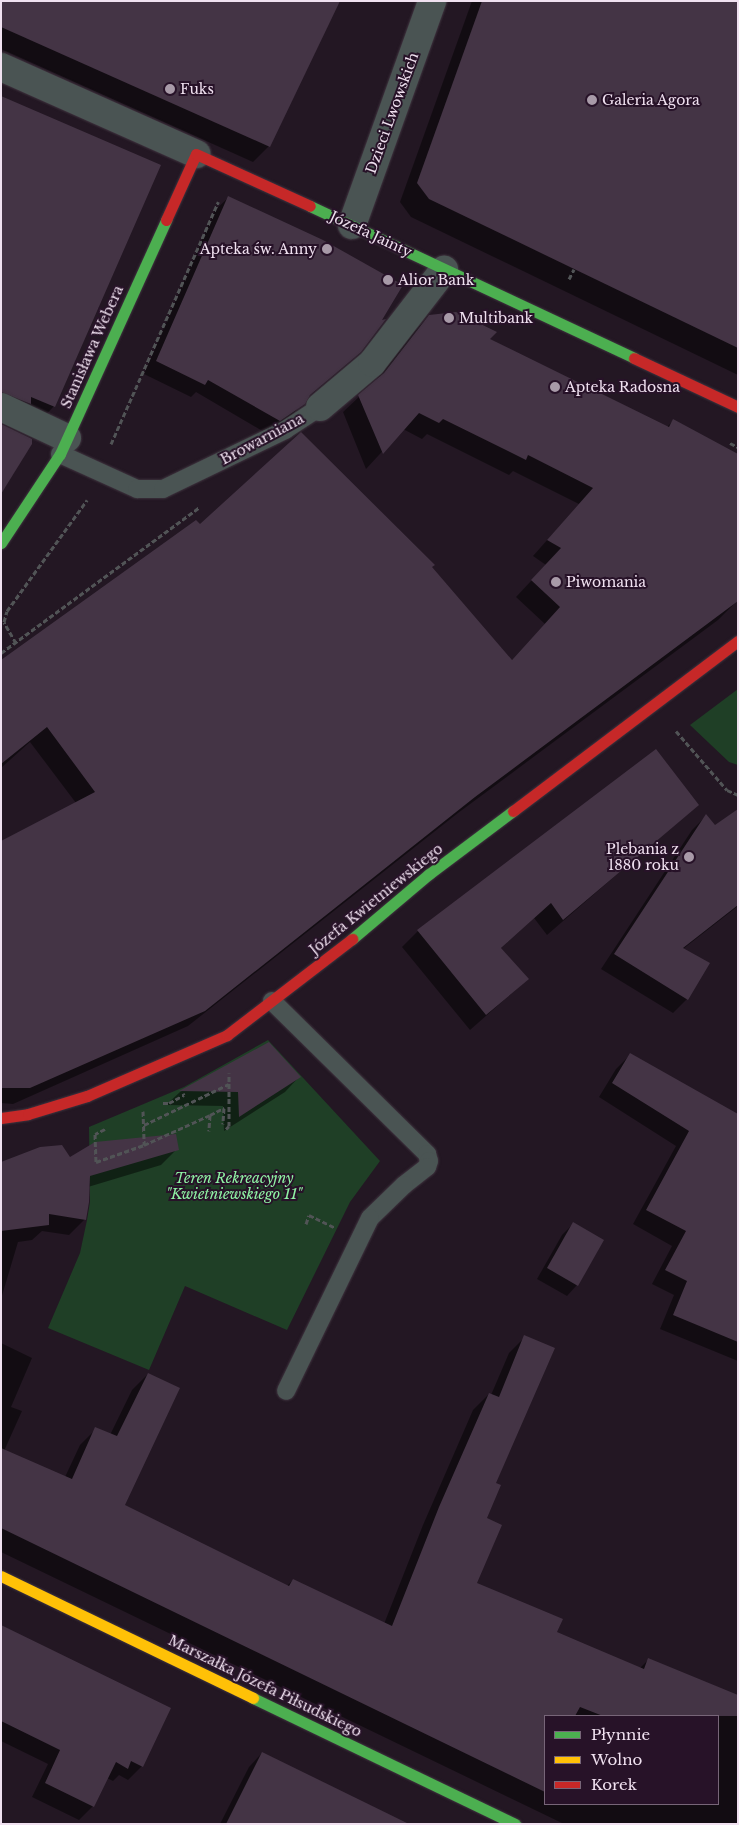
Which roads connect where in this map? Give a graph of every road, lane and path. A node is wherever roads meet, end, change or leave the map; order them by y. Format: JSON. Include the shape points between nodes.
{"nodes":[{"id":1,"x":432,"y":1,"type":"edge"},
{"id":2,"x":1,"y":67,"type":"edge"},
{"id":3,"x":196,"y":154,"type":"junction"},
{"id":4,"x":219,"y":200,"type":"dead end"},
{"id":5,"x":352,"y":225,"type":"junction"},
{"id":6,"x":574,"y":269,"type":"dead end"},
{"id":7,"x":444,"y":270,"type":"junction"},
{"id":8,"x":569,"y":279,"type":"dead end"},
{"id":9,"x":1,"y":407,"type":"edge"},
{"id":10,"x":320,"y":407,"type":"joint"},
{"id":11,"x":738,"y":407,"type":"edge"},
{"id":12,"x":729,"y":442,"type":"dead end"},
{"id":13,"x":64,"y":446,"type":"junction"},
{"id":14,"x":738,"y":447,"type":"edge"},
{"id":15,"x":100,"y":472,"type":"junction"},
{"id":16,"x":1,"y":543,"type":"edge"},
{"id":17,"x":738,"y":641,"type":"edge"},
{"id":18,"x":16,"y":642,"type":"dead end"},
{"id":19,"x":673,"y":728,"type":"dead end"},
{"id":20,"x":738,"y":794,"type":"edge"},
{"id":21,"x":272,"y":1001,"type":"junction"},
{"id":22,"x":220,"y":1077,"type":"dead end"},
{"id":23,"x":229,"y":1084,"type":"junction"},
{"id":24,"x":193,"y":1090,"type":"dead end"},
{"id":25,"x":184,"y":1095,"type":"dead end"},
{"id":26,"x":229,"y":1105,"type":"junction"},
{"id":27,"x":224,"y":1108,"type":"junction"},
{"id":28,"x":143,"y":1111,"type":"dead end"},
{"id":29,"x":210,"y":1115,"type":"junction"},
{"id":30,"x":1,"y":1118,"type":"edge"},
{"id":31,"x":223,"y":1124,"type":"dead end"},
{"id":32,"x":144,"y":1125,"type":"junction"},
{"id":33,"x":226,"y":1129,"type":"dead end"},
{"id":34,"x":209,"y":1131,"type":"dead end"},
{"id":35,"x":94,"y":1134,"type":"dead end"},
{"id":36,"x":144,"y":1146,"type":"junction"},
{"id":37,"x":286,"y":1391,"type":"dead end"},
{"id":38,"x":1,"y":1576,"type":"edge"},
{"id":39,"x":516,"y":1824,"type":"edge"}],
"edges":[{"from":1,"to":5,"type":"street","name":"Dzieci Lwowskich"},
{"from":2,"to":3,"type":"street","name":"Józefa Jainty"},
{"from":3,"to":5,"type":"street","name":"Józefa Jainty"},
{"from":3,"to":13,"type":"street","name":"Stanisława Webera"},
{"from":4,"to":15,"type":"path"},
{"from":5,"to":7,"type":"street","name":"Józefa Jainty"},
{"from":6,"to":8,"type":"path"},
{"from":7,"to":10,"type":"street","name":"Browarniana","via":[[372,363]]},
{"from":7,"to":11,"type":"street","name":"Józefa Jainty"},
{"from":9,"to":13,"type":"street"},
{"from":10,"to":15,"type":"lane","name":"Browarniana","via":[[285,430],[163,489],[137,489]]},
{"from":12,"to":14,"type":"path"},
{"from":13,"to":15,"type":"lane","name":"Browarniana"},
{"from":13,"to":16,"type":"street","name":"Stanisława Webera"},
{"from":15,"to":18,"type":"path","via":[[89,498],[8,611],[4,622]]},
{"from":17,"to":21,"type":"street","name":"Józefa Kwietniewskiego","via":[[429,874]]},
{"from":19,"to":20,"type":"path","via":[[727,790]]},
{"from":21,"to":30,"type":"street","name":"Józefa Kwietniewskiego","via":[[228,1035],[104,1088],[28,1114]]},
{"from":21,"to":37,"type":"lane","via":[[427,1154],[429,1161],[427,1167],[370,1218]]},
{"from":22,"to":23,"type":"path","via":[[228,1072]]},
{"from":23,"to":26,"type":"path"},
{"from":23,"to":32,"type":"path"},
{"from":24,"to":25,"type":"path"},
{"from":26,"to":27,"type":"path"},
{"from":26,"to":33,"type":"path","via":[[229,1126]]},
{"from":27,"to":29,"type":"path"},
{"from":27,"to":31,"type":"path"},
{"from":28,"to":32,"type":"path"},
{"from":29,"to":34,"type":"path"},
{"from":29,"to":36,"type":"path"},
{"from":32,"to":36,"type":"path"},
{"from":35,"to":36,"type":"path","via":[[96,1162]]},
{"from":38,"to":39,"type":"street","name":"Marszałka Józefa Piłsudskiego"}]}
